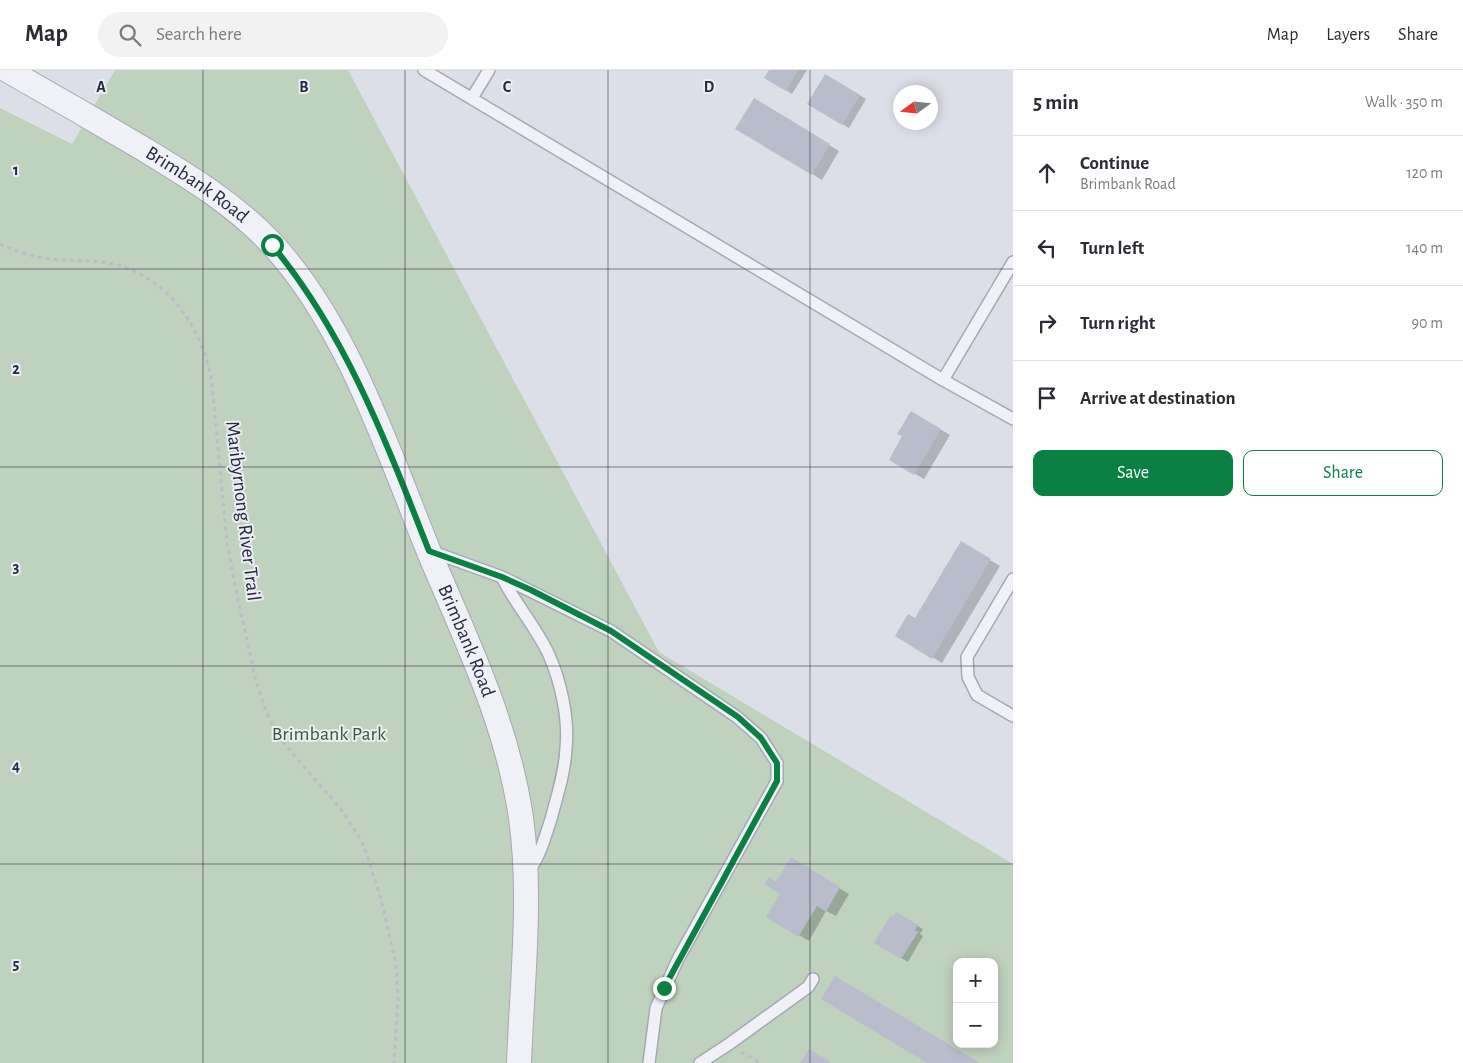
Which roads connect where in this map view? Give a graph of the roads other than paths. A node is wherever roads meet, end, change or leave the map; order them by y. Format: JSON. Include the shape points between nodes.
{"nodes":[{"id":1,"x":8,"y":70,"type":"edge"},
{"id":2,"x":424,"y":70,"type":"edge"},
{"id":3,"x":488,"y":70,"type":"edge"},
{"id":4,"x":472,"y":98,"type":"junction"},
{"id":5,"x":1013,"y":262,"type":"edge"},
{"id":6,"x":943,"y":380,"type":"junction"},
{"id":7,"x":1013,"y":420,"type":"edge"},
{"id":8,"x":429,"y":551,"type":"junction"},
{"id":9,"x":502,"y":577,"type":"junction"},
{"id":10,"x":1013,"y":579,"type":"edge"},
{"id":11,"x":1013,"y":716,"type":"edge"},
{"id":12,"x":526,"y":875,"type":"junction"},
{"id":13,"x":813,"y":980,"type":"dead end"},
{"id":14,"x":519,"y":1063,"type":"edge"},
{"id":15,"x":649,"y":1063,"type":"edge"},
{"id":16,"x":700,"y":1063,"type":"edge"}],
"edges":[{"from":1,"to":8,"type":"street","name":"Brimbank Road","via":[[189,177],[222,200],[272,245],[296,274],[340,345],[376,422]]},
{"from":2,"to":4,"type":"lane"},
{"from":3,"to":4,"type":"lane"},
{"from":4,"to":6,"type":"lane"},
{"from":5,"to":6,"type":"lane"},
{"from":6,"to":7,"type":"lane"},
{"from":8,"to":9,"type":"lane"},
{"from":8,"to":12,"type":"street","name":"Brimbank Road","via":[[480,670],[503,734],[517,795]]},
{"from":9,"to":12,"type":"lane","via":[[548,654],[556,675],[566,726],[560,785],[544,839]]},
{"from":9,"to":15,"type":"lane","via":[[611,631],[738,717],[761,738],[777,763],[777,781],[664,988],[656,1008]]},
{"from":10,"to":11,"type":"lane","via":[[967,657],[968,677],[977,694]]},
{"from":12,"to":14,"type":"street","name":"Brimbank Road"},
{"from":13,"to":16,"type":"lane"}]}
